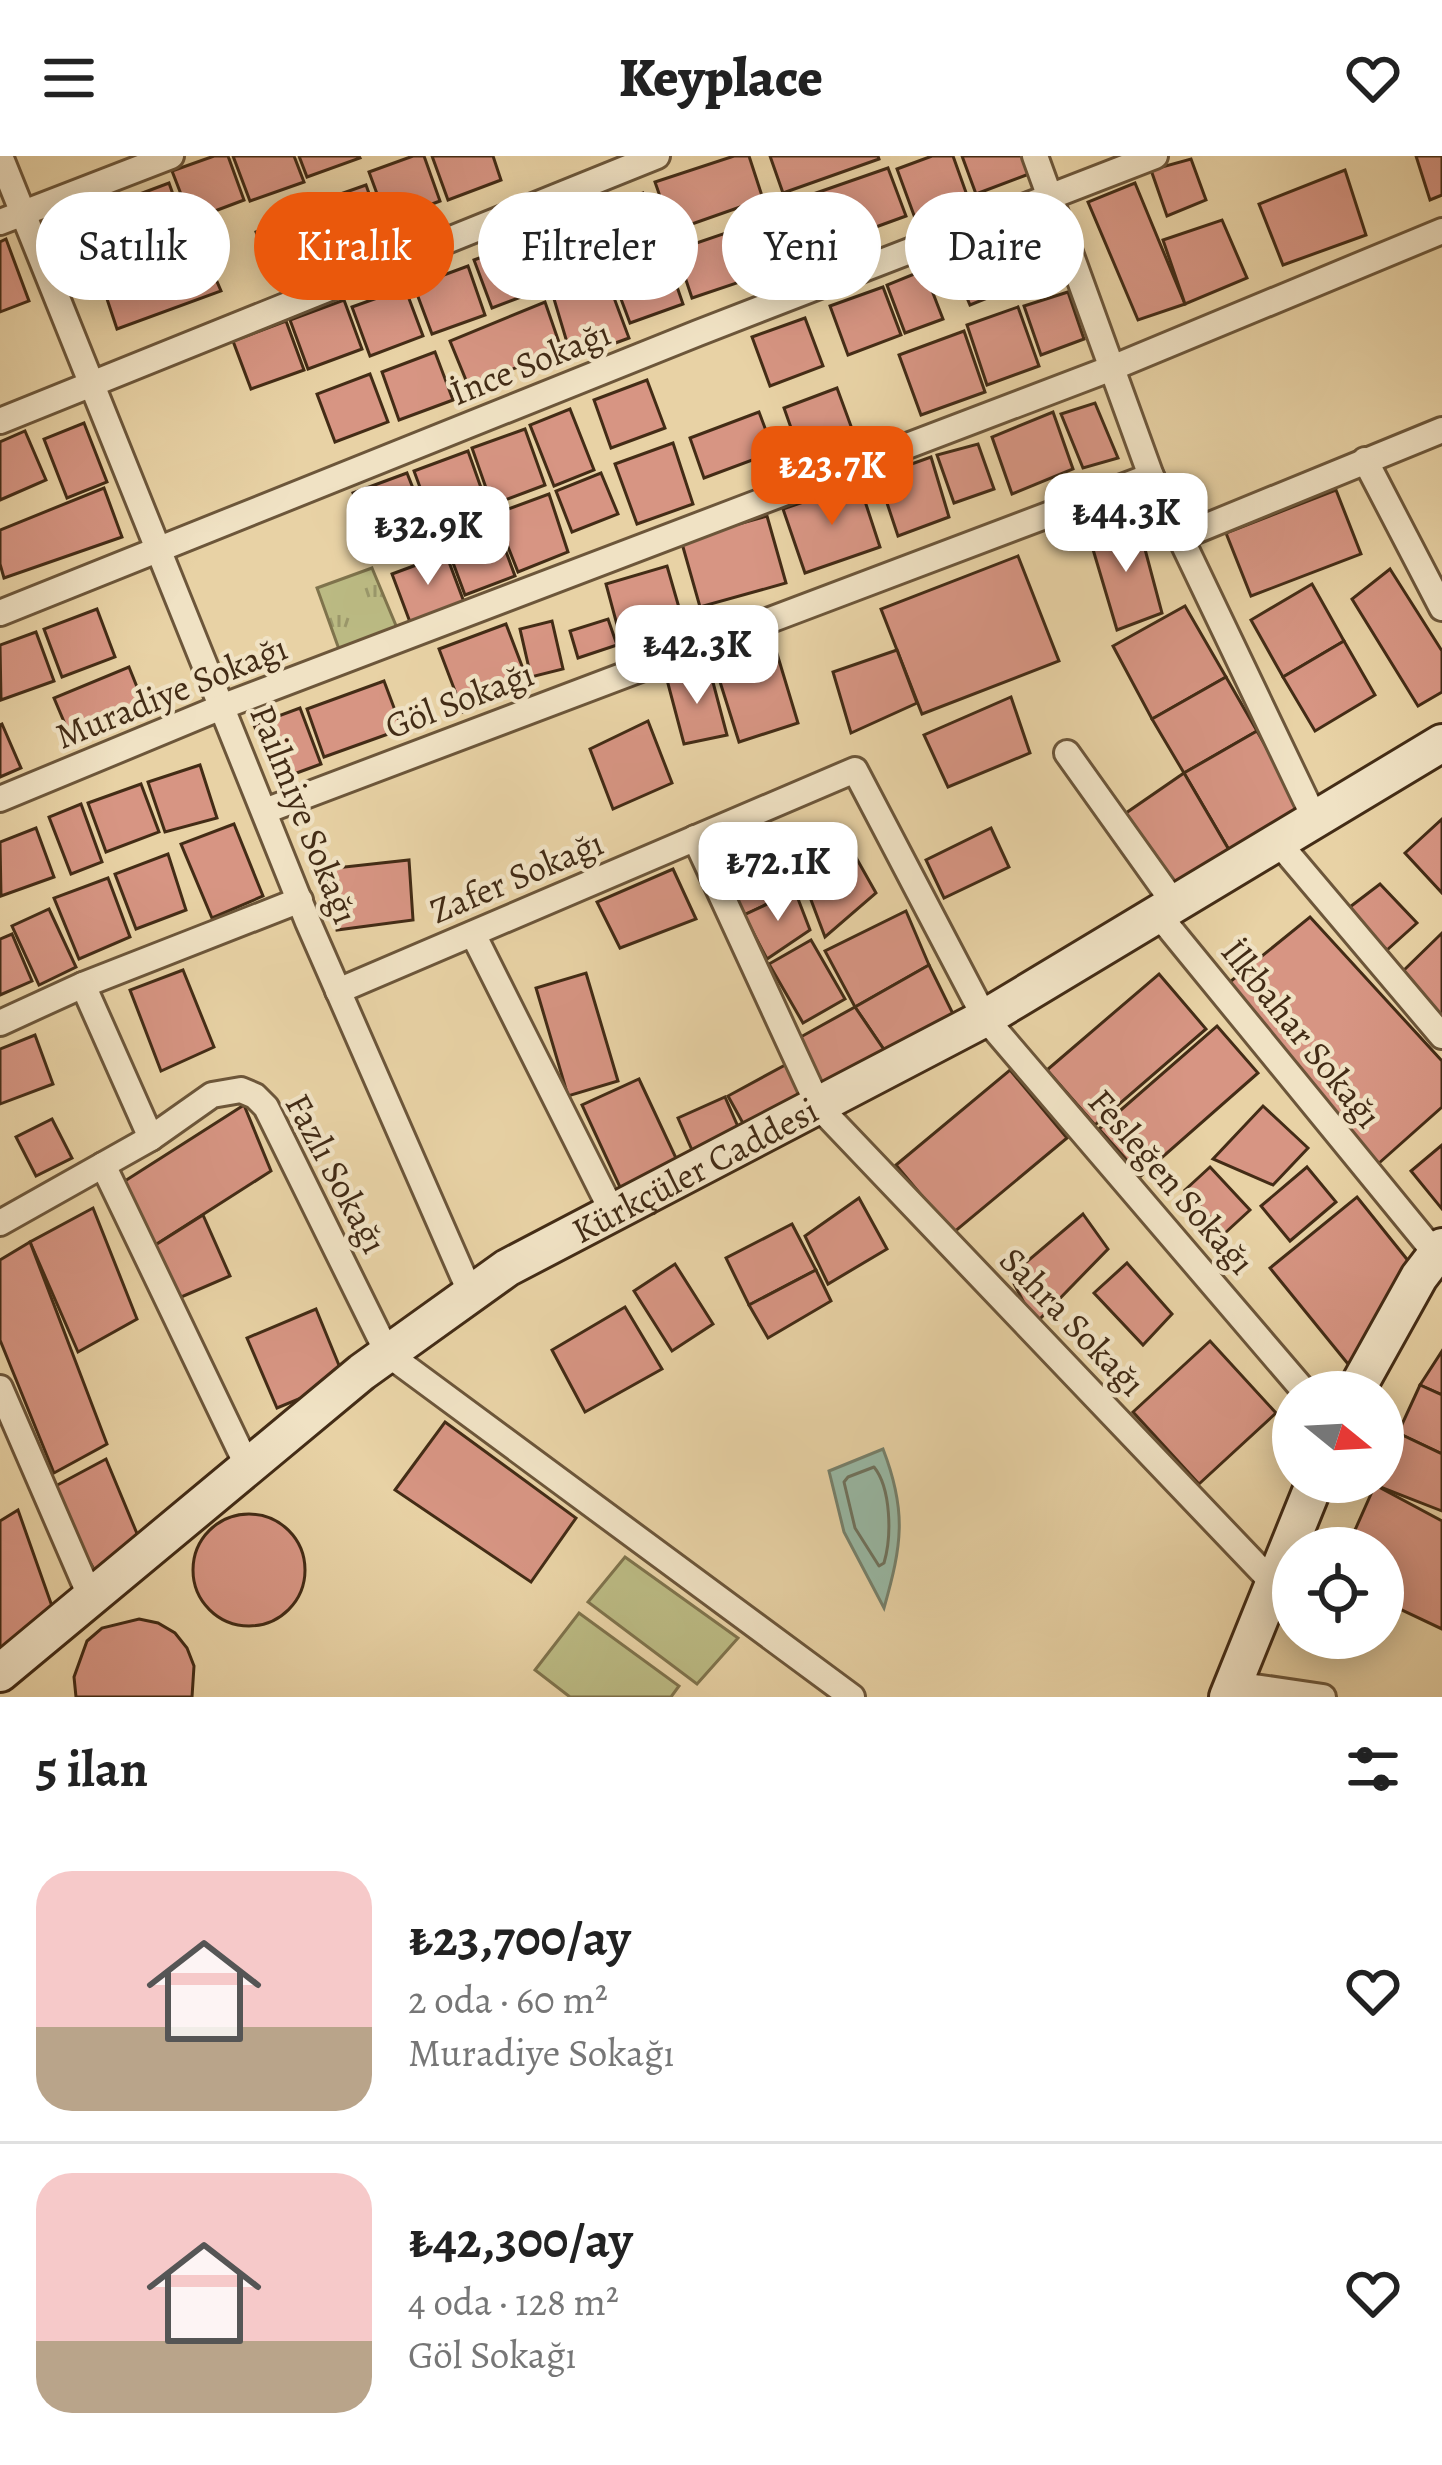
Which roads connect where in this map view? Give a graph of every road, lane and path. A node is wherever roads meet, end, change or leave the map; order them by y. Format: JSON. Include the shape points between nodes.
{"nodes":[{"id":1,"x":0,"y":156,"type":"edge"},
{"id":2,"x":171,"y":156,"type":"edge"},
{"id":3,"x":657,"y":156,"type":"edge"},
{"id":4,"x":1035,"y":156,"type":"edge"},
{"id":5,"x":1155,"y":156,"type":"edge"},
{"id":6,"x":1048,"y":192,"type":"edge"},
{"id":7,"x":1063,"y":192,"type":"edge"},
{"id":8,"x":11,"y":218,"type":"edge"},
{"id":9,"x":1442,"y":231,"type":"edge"},
{"id":10,"x":905,"y":254,"type":"edge"},
{"id":11,"x":1084,"y":291,"type":"edge"},
{"id":12,"x":1112,"y":368,"type":"junction"},
{"id":13,"x":92,"y":386,"type":"junction"},
{"id":14,"x":0,"y":421,"type":"edge"},
{"id":15,"x":1442,"y":430,"type":"edge"},
{"id":16,"x":1365,"y":460,"type":"junction"},
{"id":17,"x":1150,"y":476,"type":"junction"},
{"id":18,"x":1178,"y":538,"type":"junction"},
{"id":19,"x":158,"y":550,"type":"junction"},
{"id":20,"x":1442,"y":608,"type":"edge"},
{"id":21,"x":0,"y":613,"type":"edge"},
{"id":22,"x":224,"y":706,"type":"junction"},
{"id":23,"x":1442,"y":743,"type":"edge"},
{"id":24,"x":1066,"y":753,"type":"dead end"},
{"id":25,"x":855,"y":770,"type":"joint"},
{"id":26,"x":0,"y":799,"type":"edge"},
{"id":27,"x":265,"y":811,"type":"junction"},
{"id":28,"x":1314,"y":817,"type":"junction"},
{"id":29,"x":695,"y":838,"type":"junction"},
{"id":30,"x":1277,"y":841,"type":"junction"},
{"id":31,"x":299,"y":899,"type":"junction"},
{"id":32,"x":1165,"y":908,"type":"junction"},
{"id":33,"x":473,"y":934,"type":"junction"},
{"id":34,"x":83,"y":985,"type":"junction"},
{"id":35,"x":338,"y":991,"type":"junction"},
{"id":36,"x":985,"y":1018,"type":"junction"},
{"id":37,"x":0,"y":1023,"type":"edge"},
{"id":38,"x":1442,"y":1036,"type":"edge"},
{"id":39,"x":819,"y":1107,"type":"junction"},
{"id":40,"x":151,"y":1138,"type":"junction"},
{"id":41,"x":103,"y":1165,"type":"junction"},
{"id":42,"x":613,"y":1213,"type":"junction"},
{"id":43,"x":0,"y":1223,"type":"edge"},
{"id":44,"x":1439,"y":1251,"type":"edge"},
{"id":45,"x":471,"y":1294,"type":"junction"},
{"id":46,"x":388,"y":1354,"type":"junction"},
{"id":47,"x":1287,"y":1371,"type":"edge"},
{"id":48,"x":1365,"y":1371,"type":"edge"},
{"id":49,"x":0,"y":1388,"type":"edge"},
{"id":50,"x":248,"y":1467,"type":"junction"},
{"id":51,"x":1272,"y":1582,"type":"edge"},
{"id":52,"x":1272,"y":1592,"type":"edge"},
{"id":53,"x":91,"y":1598,"type":"junction"},
{"id":54,"x":0,"y":1673,"type":"edge"},
{"id":55,"x":1231,"y":1690,"type":"edge"},
{"id":56,"x":852,"y":1697,"type":"edge"},
{"id":57,"x":1323,"y":1697,"type":"edge"}],
"edges":[{"from":1,"to":8,"type":"street","name":"Pailmiye Sokağı"},
{"from":2,"to":8,"type":"street"},
{"from":3,"to":13,"type":"street"},
{"from":4,"to":6,"type":"street"},
{"from":5,"to":7,"type":"street","name":"İnce Sokağı"},
{"from":8,"to":13,"type":"street","name":"Pailmiye Sokağı"},
{"from":9,"to":12,"type":"street","name":"Muradiye Sokağı"},
{"from":10,"to":19,"type":"street","name":"İnce Sokağı"},
{"from":11,"to":12,"type":"street"},
{"from":12,"to":17,"type":"street"},
{"from":12,"to":22,"type":"street","name":"Muradiye Sokağı"},
{"from":13,"to":14,"type":"street"},
{"from":13,"to":19,"type":"street","name":"Pailmiye Sokağı"},
{"from":15,"to":16,"type":"street"},
{"from":16,"to":18,"type":"street"},
{"from":16,"to":20,"type":"street"},
{"from":17,"to":18,"type":"street"},
{"from":17,"to":27,"type":"street","name":"Göl Sokağı"},
{"from":18,"to":28,"type":"street"},
{"from":19,"to":21,"type":"street","name":"İnce Sokağı"},
{"from":19,"to":22,"type":"street","name":"Pailmiye Sokağı"},
{"from":22,"to":26,"type":"street","name":"Muradiye Sokağı"},
{"from":22,"to":27,"type":"street","name":"Pailmiye Sokağı"},
{"from":23,"to":28,"type":"main road","name":"Kürkçüler Caddesi"},
{"from":24,"to":32,"type":"street","name":"İlkbahar Sokağı"},
{"from":25,"to":29,"type":"street","name":"Zafer Sokağı"},
{"from":25,"to":36,"type":"street","name":"Fesleğen Sokağı"},
{"from":27,"to":31,"type":"street","name":"Pailmiye Sokağı"},
{"from":28,"to":30,"type":"main road","name":"Kürkçüler Caddesi"},
{"from":29,"to":33,"type":"street","name":"Zafer Sokağı"},
{"from":29,"to":39,"type":"street","name":"Sahra Sokağı"},
{"from":30,"to":32,"type":"main road","name":"Kürkçüler Caddesi"},
{"from":30,"to":38,"type":"street"},
{"from":31,"to":34,"type":"street"},
{"from":31,"to":35,"type":"street","name":"Pailmiye Sokağı"},
{"from":32,"to":36,"type":"main road","name":"Kürkçüler Caddesi"},
{"from":32,"to":44,"type":"street","name":"İlkbahar Sokağı"},
{"from":33,"to":35,"type":"street","name":"Zafer Sokağı"},
{"from":33,"to":42,"type":"street"},
{"from":34,"to":37,"type":"street"},
{"from":34,"to":40,"type":"street"},
{"from":35,"to":45,"type":"street","name":"Pailmiye Sokağı"},
{"from":36,"to":39,"type":"main road","name":"Kürkçüler Caddesi"},
{"from":36,"to":47,"type":"street","name":"Fesleğen Sokağı"},
{"from":39,"to":42,"type":"main road","name":"Kürkçüler Caddesi"},
{"from":39,"to":51,"type":"street","name":"Sahra Sokağı"},
{"from":40,"to":41,"type":"street","name":"Fazlı Sokağı"},
{"from":40,"to":46,"type":"street","name":"Fazlı Sokağı","via":[[212,1095],[255,1096]]},
{"from":41,"to":43,"type":"street","name":"Fazlı Sokağı"},
{"from":41,"to":50,"type":"street"},
{"from":42,"to":45,"type":"main road","name":"Kürkçüler Caddesi"},
{"from":44,"to":48,"type":"main road"},
{"from":45,"to":46,"type":"main road","name":"Kürkçüler Caddesi"},
{"from":46,"to":50,"type":"main road","name":"Kürkçüler Caddesi"},
{"from":46,"to":56,"type":"street"},
{"from":49,"to":53,"type":"street"},
{"from":50,"to":53,"type":"main road","name":"Kürkçüler Caddesi"},
{"from":52,"to":55,"type":"main road"},
{"from":53,"to":54,"type":"main road","name":"Kürkçüler Caddesi"},
{"from":55,"to":57,"type":"street"}]}
